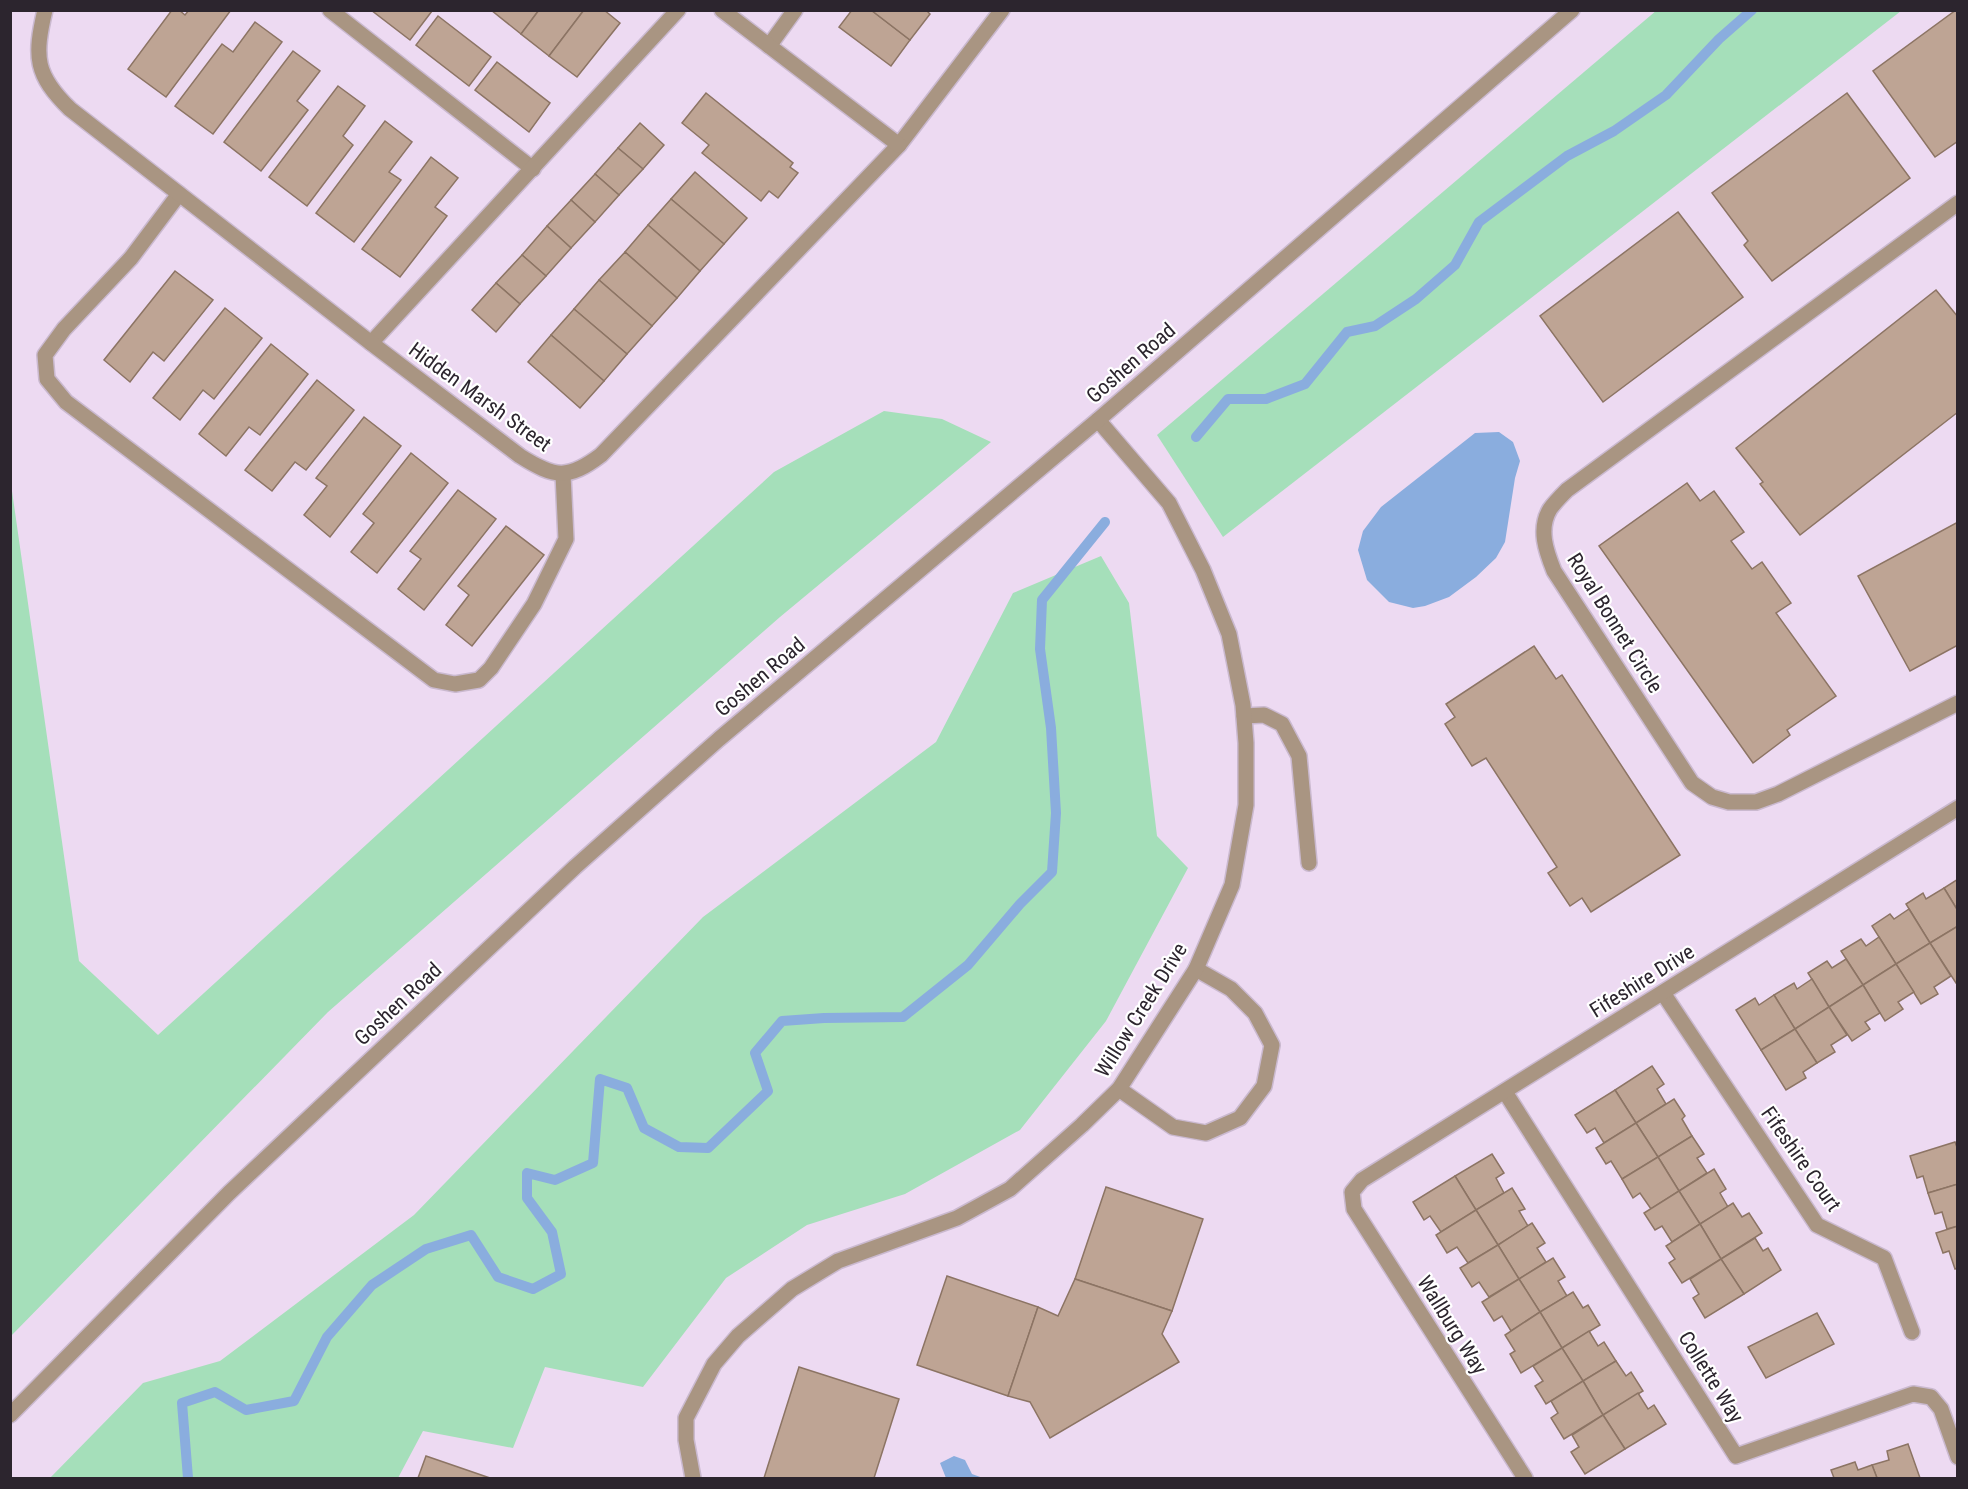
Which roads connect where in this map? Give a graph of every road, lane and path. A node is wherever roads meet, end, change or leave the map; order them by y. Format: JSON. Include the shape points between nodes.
{"nodes":[{"id":1,"x":45,"y":10,"type":"edge"},
{"id":2,"x":330,"y":10,"type":"edge"},
{"id":3,"x":678,"y":10,"type":"edge"},
{"id":4,"x":722,"y":10,"type":"edge"},
{"id":5,"x":795,"y":10,"type":"edge"},
{"id":6,"x":1002,"y":10,"type":"edge"},
{"id":7,"x":1572,"y":10,"type":"edge"},
{"id":8,"x":769,"y":46,"type":"junction"},
{"id":9,"x":899,"y":145,"type":"junction"},
{"id":10,"x":533,"y":169,"type":"junction"},
{"id":11,"x":179,"y":194,"type":"junction"},
{"id":12,"x":1958,"y":203,"type":"edge"},
{"id":13,"x":371,"y":343,"type":"junction"},
{"id":14,"x":1098,"y":420,"type":"junction"},
{"id":15,"x":563,"y":474,"type":"junction"},
{"id":16,"x":1958,"y":703,"type":"edge"},
{"id":17,"x":1244,"y":716,"type":"junction"},
{"id":18,"x":1958,"y":808,"type":"edge"},
{"id":19,"x":1308,"y":863,"type":"dead end"},
{"id":20,"x":1196,"y":969,"type":"junction"},
{"id":21,"x":1663,"y":993,"type":"junction"},
{"id":22,"x":1119,"y":1089,"type":"junction"},
{"id":23,"x":1505,"y":1092,"type":"junction"},
{"id":24,"x":1352,"y":1192,"type":"joint"},
{"id":25,"x":1912,"y":1332,"type":"dead end"},
{"id":26,"x":10,"y":1415,"type":"edge"},
{"id":27,"x":1958,"y":1457,"type":"edge"},
{"id":28,"x":693,"y":1479,"type":"edge"},
{"id":29,"x":1525,"y":1479,"type":"edge"}],
"edges":[{"from":1,"to":11,"type":"street","name":"Hidden Marsh Street","via":[[38,38],[39,60],[53,93]]},
{"from":2,"to":10,"type":"street"},
{"from":3,"to":10,"type":"street"},
{"from":4,"to":8,"type":"street"},
{"from":5,"to":8,"type":"street"},
{"from":6,"to":9,"type":"street","name":"Hidden Marsh Street"},
{"from":7,"to":14,"type":"street","name":"Goshen Road"},
{"from":8,"to":9,"type":"street"},
{"from":9,"to":15,"type":"street","name":"Hidden Marsh Street","via":[[601,455],[585,467]]},
{"from":10,"to":13,"type":"street"},
{"from":11,"to":13,"type":"street","name":"Hidden Marsh Street"},
{"from":11,"to":15,"type":"street","via":[[131,258],[64,328],[45,355],[47,379],[66,402],[434,680],[455,684],[479,680],[534,604],[566,539]]},
{"from":12,"to":16,"type":"street","name":"Royal Bonnet Circle","via":[[1567,490],[1550,510],[1543,530],[1554,571],[1692,783],[1712,797],[1729,802],[1756,802]]},
{"from":13,"to":15,"type":"street","name":"Hidden Marsh Street","via":[[520,456],[541,470]]},
{"from":14,"to":17,"type":"street","name":"Willow Creek Drive","via":[[1169,503],[1203,570],[1229,634]]},
{"from":14,"to":26,"type":"street","name":"Goshen Road","via":[[719,739],[575,867],[230,1193]]},
{"from":17,"to":19,"type":"street","via":[[1264,715],[1282,724],[1299,756]]},
{"from":17,"to":20,"type":"street","name":"Willow Creek Drive","via":[[1246,805],[1232,885]]},
{"from":18,"to":21,"type":"street","name":"Fifeshire Drive"},
{"from":20,"to":22,"type":"street","name":"Willow Creek Drive"},
{"from":20,"to":22,"type":"street","via":[[1231,990],[1255,1012],[1272,1045],[1264,1086],[1240,1118],[1206,1133],[1173,1127]]},
{"from":21,"to":23,"type":"street","name":"Fifeshire Drive"},
{"from":21,"to":25,"type":"street","name":"Fifeshire Court","via":[[1817,1225],[1884,1258]]},
{"from":22,"to":28,"type":"street","name":"Willow Creek Drive","via":[[1010,1189],[957,1218],[838,1261],[792,1289],[738,1336],[714,1364],[686,1418]]},
{"from":23,"to":24,"type":"street","name":"Fifeshire Drive","via":[[1362,1180]]},
{"from":23,"to":27,"type":"street","name":"Collette Way","via":[[1736,1456],[1913,1394],[1931,1397],[1941,1409]]},
{"from":24,"to":29,"type":"street","name":"Wallburg Way","via":[[1354,1209]]}]}
